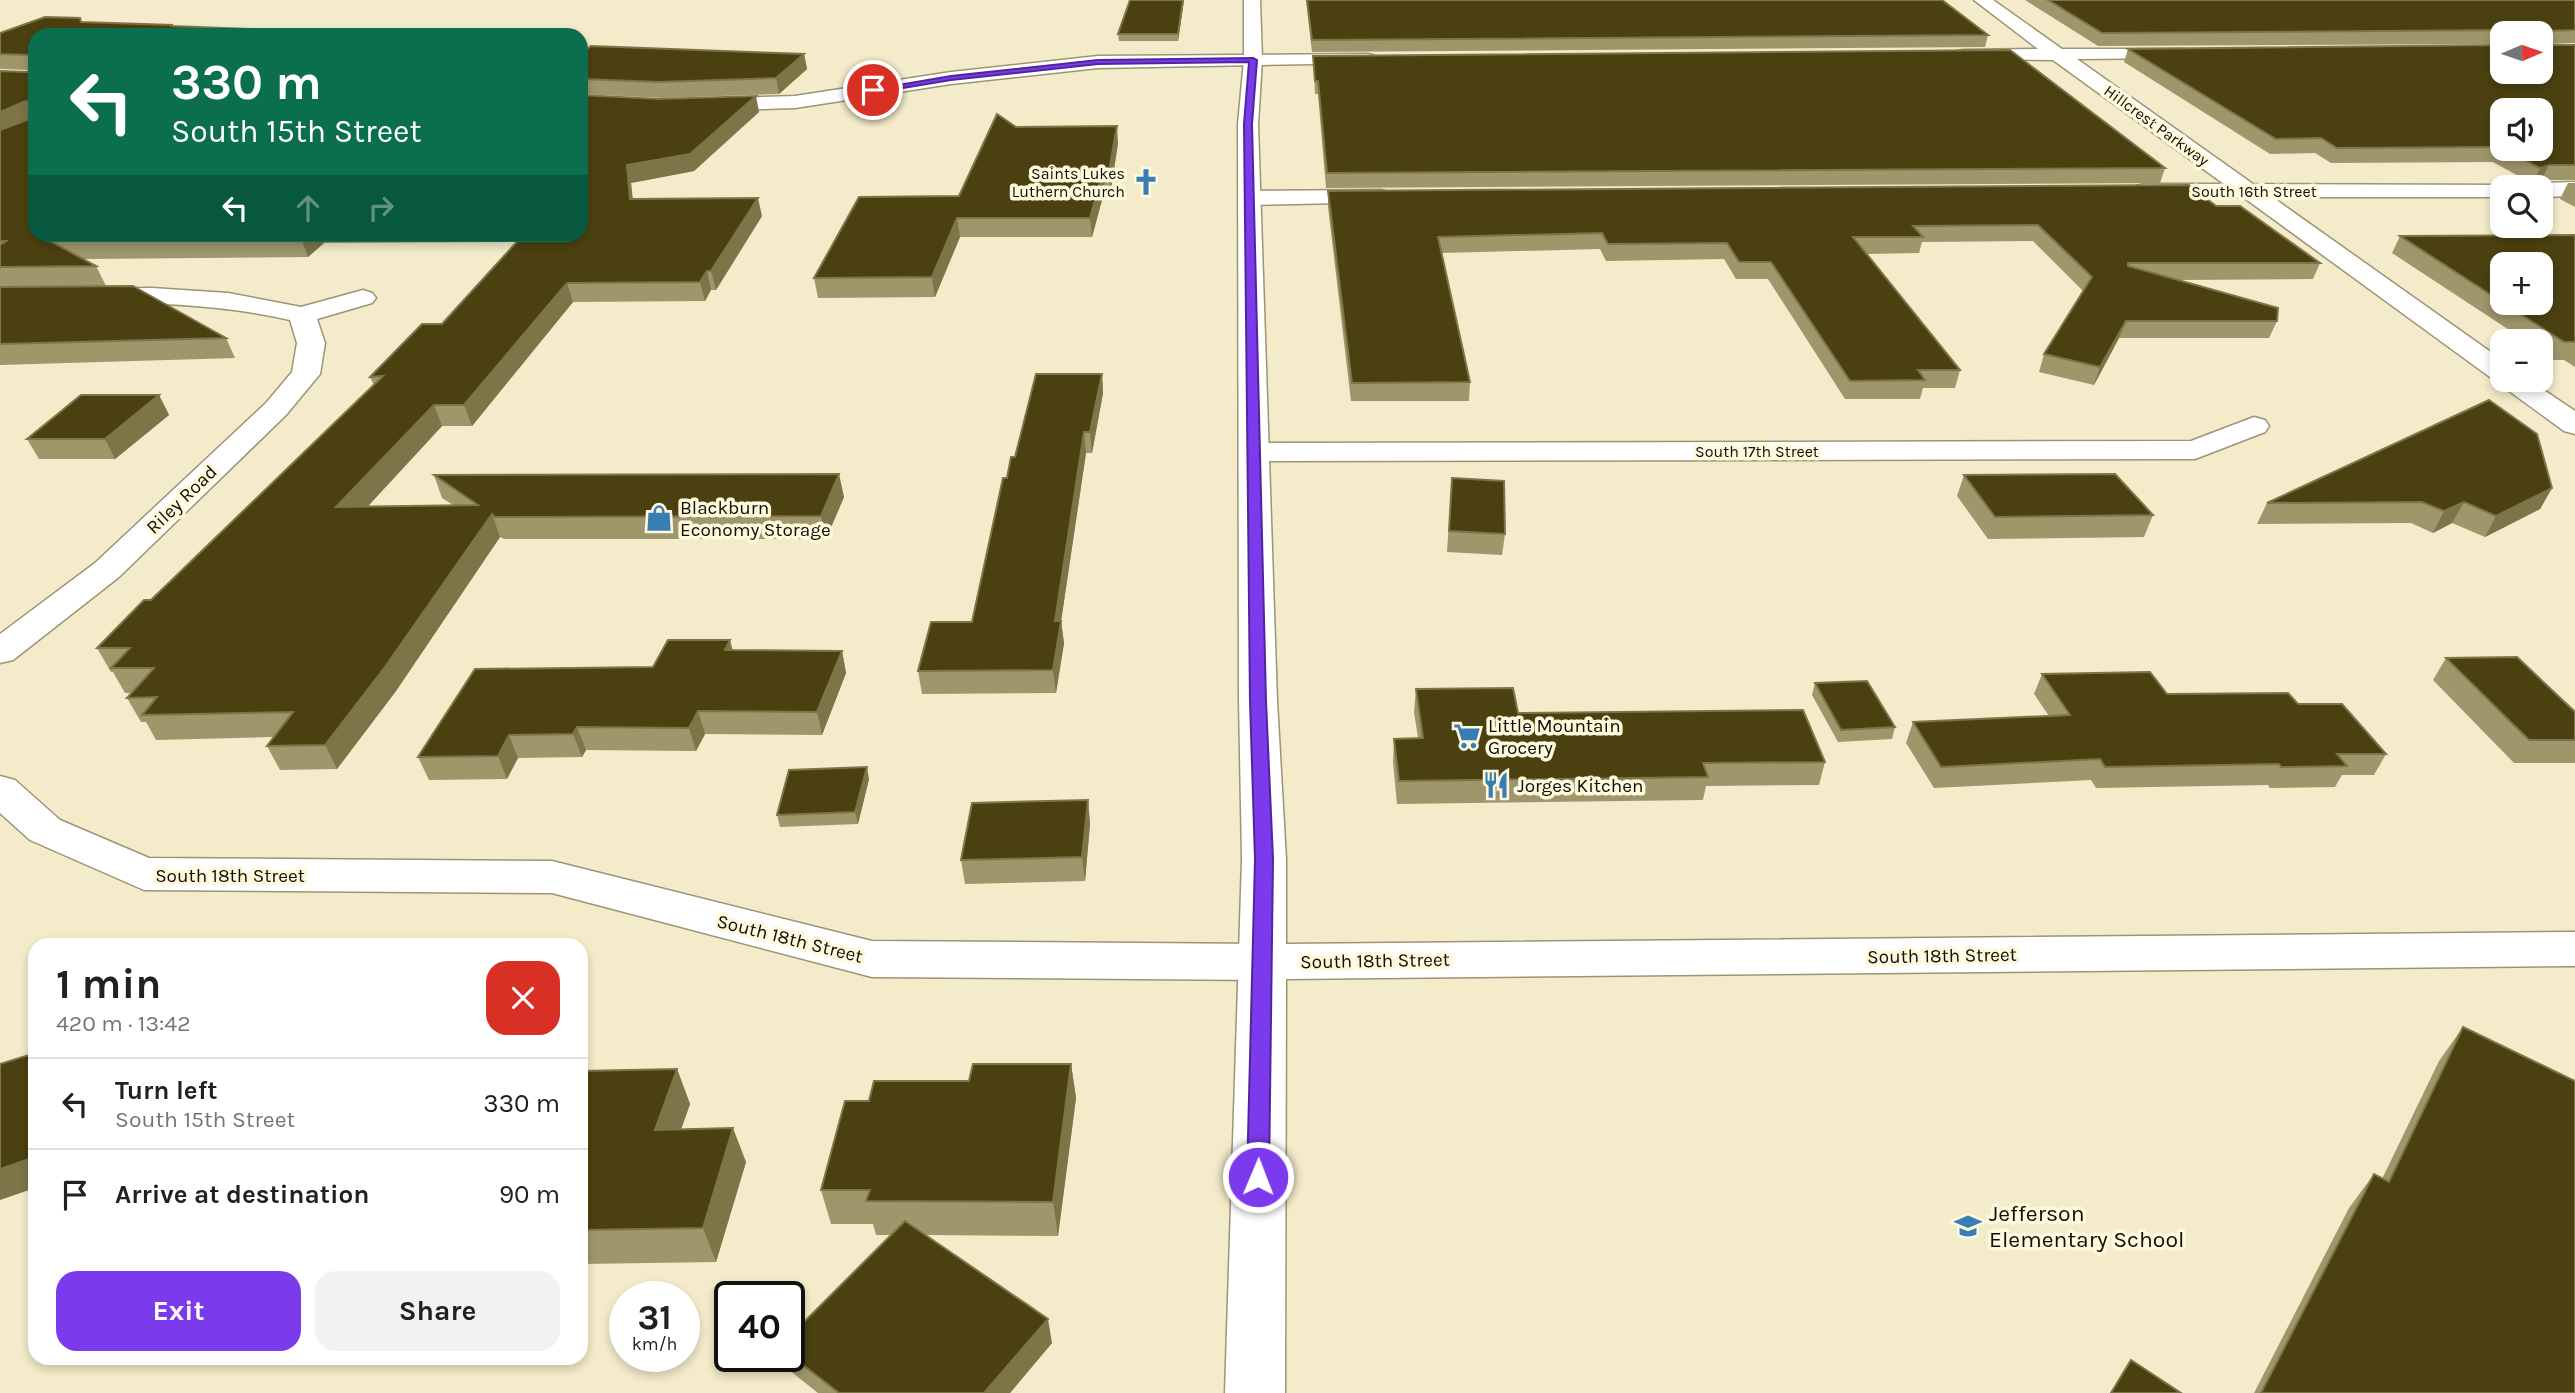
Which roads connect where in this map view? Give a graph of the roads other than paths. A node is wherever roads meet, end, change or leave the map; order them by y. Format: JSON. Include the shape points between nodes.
{"nodes":[{"id":1,"x":1252,"y":0,"type":"edge"},
{"id":2,"x":1982,"y":0,"type":"edge"},
{"id":3,"x":2199,"y":53,"type":"edge"},
{"id":4,"x":2059,"y":54,"type":"junction"},
{"id":5,"x":1947,"y":55,"type":"edge"},
{"id":6,"x":1380,"y":59,"type":"edge"},
{"id":7,"x":1253,"y":60,"type":"junction"},
{"id":8,"x":689,"y":106,"type":"edge"},
{"id":9,"x":2575,"y":189,"type":"edge"},
{"id":10,"x":2490,"y":190,"type":"edge"},
{"id":11,"x":2553,"y":190,"type":"edge"},
{"id":12,"x":2248,"y":191,"type":"junction"},
{"id":13,"x":2123,"y":192,"type":"edge"},
{"id":14,"x":1401,"y":197,"type":"edge"},
{"id":15,"x":1250,"y":198,"type":"junction"},
{"id":16,"x":0,"y":297,"type":"edge"},
{"id":17,"x":363,"y":298,"type":"dead end"},
{"id":18,"x":302,"y":315,"type":"junction"},
{"id":19,"x":2490,"y":364,"type":"edge"},
{"id":20,"x":2528,"y":392,"type":"edge"},
{"id":21,"x":2575,"y":425,"type":"edge"},
{"id":22,"x":2254,"y":426,"type":"dead end"},
{"id":23,"x":1254,"y":452,"type":"junction"},
{"id":24,"x":0,"y":652,"type":"edge"},
{"id":25,"x":0,"y":790,"type":"edge"},
{"id":26,"x":2575,"y":949,"type":"edge"},
{"id":27,"x":1262,"y":962,"type":"junction"},
{"id":28,"x":1255,"y":1393,"type":"edge"}],
"edges":[{"from":1,"to":7,"type":"street"},
{"from":2,"to":4,"type":"street","name":"Hillcrest Parkway"},
{"from":3,"to":4,"type":"street"},
{"from":4,"to":5,"type":"street"},
{"from":4,"to":12,"type":"street","name":"Hillcrest Parkway"},
{"from":6,"to":7,"type":"street"},
{"from":7,"to":8,"type":"street","via":[[1098,62],[795,102]]},
{"from":7,"to":15,"type":"street","via":[[1248,124]]},
{"from":9,"to":11,"type":"street"},
{"from":10,"to":12,"type":"street","name":"South 16th Street"},
{"from":12,"to":13,"type":"street","name":"South 16th Street"},
{"from":12,"to":19,"type":"street","name":"Hillcrest Parkway"},
{"from":14,"to":15,"type":"street"},
{"from":15,"to":23,"type":"street"},
{"from":16,"to":18,"type":"street","via":[[194,296]]},
{"from":17,"to":18,"type":"street"},
{"from":18,"to":24,"type":"street","name":"Riley Road","via":[[311,343],[306,374],[276,409],[107,570]]},
{"from":20,"to":21,"type":"street"},
{"from":22,"to":23,"type":"street","name":"South 17th Street","via":[[2195,450]]},
{"from":23,"to":27,"type":"street","via":[[1264,859]]},
{"from":25,"to":27,"type":"street","name":"South 18th Street","via":[[45,830],[144,874],[552,877],[872,959]]},
{"from":26,"to":27,"type":"street","name":"South 18th Street"},
{"from":27,"to":28,"type":"street"}]}
